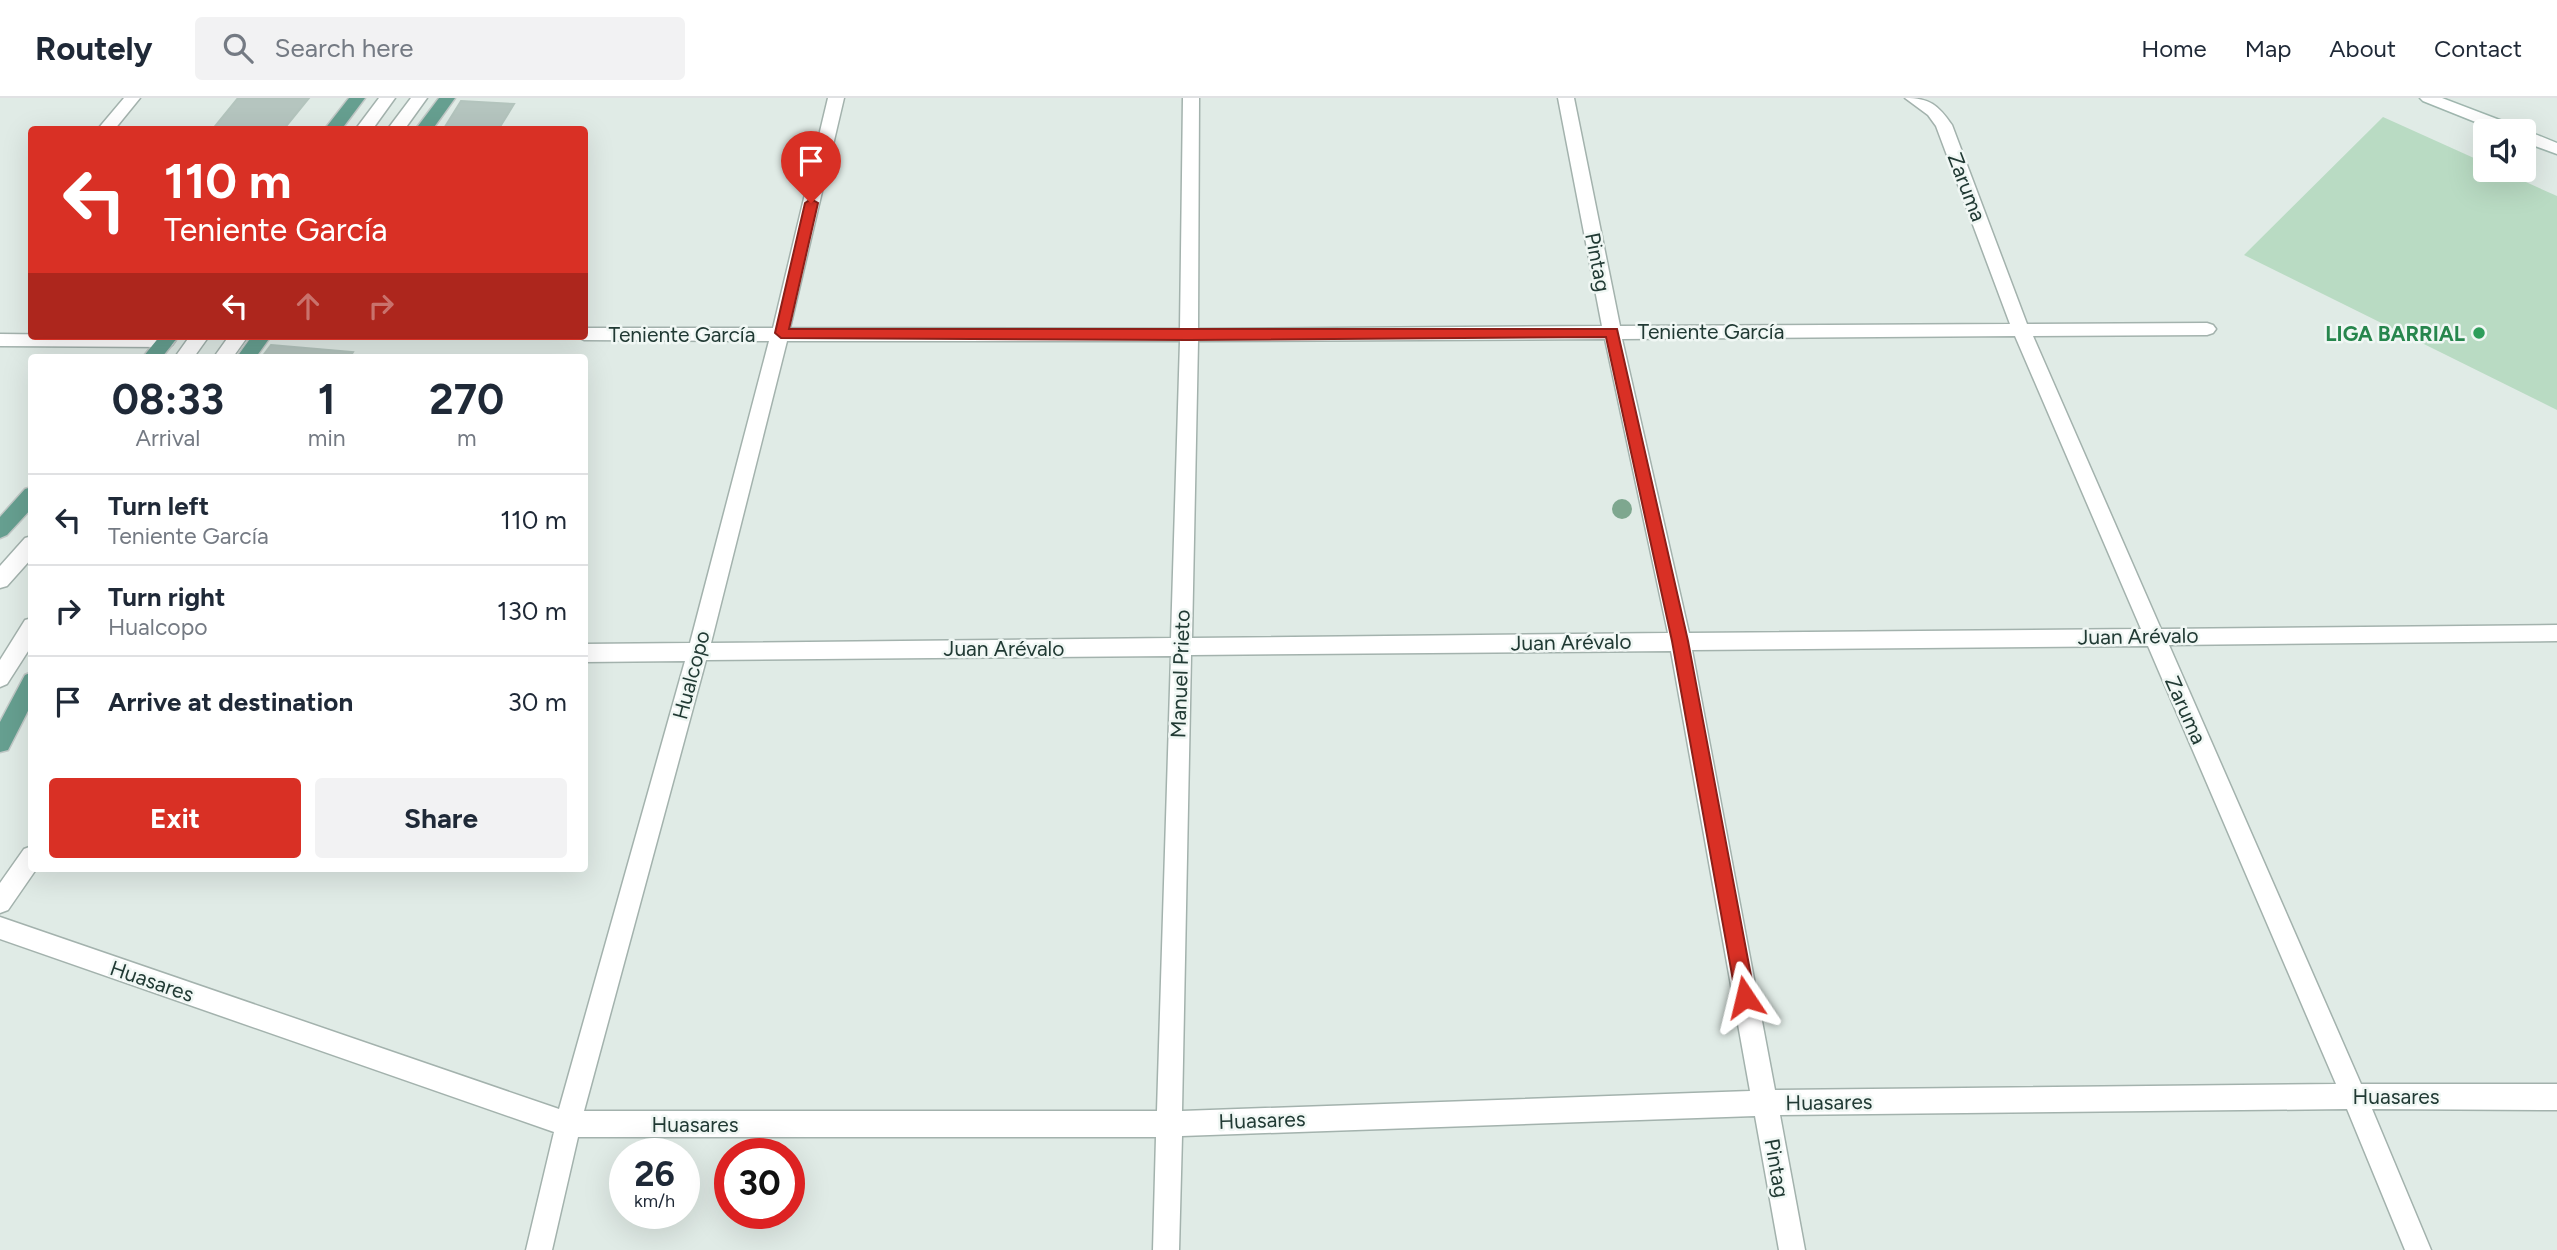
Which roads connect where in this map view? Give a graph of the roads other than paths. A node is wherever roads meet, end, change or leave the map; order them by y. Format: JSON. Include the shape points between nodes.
{"nodes":[{"id":1,"x":132,"y":98,"type":"edge"},
{"id":2,"x":357,"y":98,"type":"edge"},
{"id":3,"x":387,"y":98,"type":"edge"},
{"id":4,"x":419,"y":98,"type":"edge"},
{"id":5,"x":447,"y":98,"type":"edge"},
{"id":6,"x":836,"y":98,"type":"edge"},
{"id":7,"x":1191,"y":98,"type":"edge"},
{"id":8,"x":1566,"y":98,"type":"edge"},
{"id":9,"x":2428,"y":98,"type":"edge"},
{"id":10,"x":1914,"y":99,"type":"edge"},
{"id":11,"x":2481,"y":119,"type":"edge"},
{"id":12,"x":109,"y":126,"type":"edge"},
{"id":13,"x":335,"y":126,"type":"edge"},
{"id":14,"x":366,"y":126,"type":"edge"},
{"id":15,"x":398,"y":126,"type":"edge"},
{"id":16,"x":426,"y":126,"type":"edge"},
{"id":17,"x":2536,"y":141,"type":"edge"},
{"id":18,"x":2557,"y":149,"type":"edge"},
{"id":19,"x":2207,"y":329,"type":"dead end"},
{"id":20,"x":2021,"y":330,"type":"junction"},
{"id":21,"x":1612,"y":332,"type":"junction"},
{"id":22,"x":781,"y":333,"type":"junction"},
{"id":23,"x":588,"y":334,"type":"edge"},
{"id":24,"x":1189,"y":335,"type":"junction"},
{"id":25,"x":0,"y":340,"type":"edge"},
{"id":26,"x":28,"y":340,"type":"edge"},
{"id":27,"x":166,"y":340,"type":"edge"},
{"id":28,"x":197,"y":340,"type":"edge"},
{"id":29,"x":236,"y":340,"type":"edge"},
{"id":30,"x":259,"y":340,"type":"edge"},
{"id":31,"x":155,"y":354,"type":"edge"},
{"id":32,"x":186,"y":354,"type":"edge"},
{"id":33,"x":225,"y":354,"type":"edge"},
{"id":34,"x":248,"y":354,"type":"edge"},
{"id":35,"x":28,"y":498,"type":"edge"},
{"id":36,"x":0,"y":530,"type":"edge"},
{"id":37,"x":28,"y":548,"type":"edge"},
{"id":38,"x":0,"y":580,"type":"edge"},
{"id":39,"x":28,"y":632,"type":"edge"},
{"id":40,"x":2557,"y":633,"type":"edge"},
{"id":41,"x":2154,"y":636,"type":"junction"},
{"id":42,"x":1680,"y":641,"type":"junction"},
{"id":43,"x":1180,"y":647,"type":"junction"},
{"id":44,"x":698,"y":650,"type":"junction"},
{"id":45,"x":588,"y":653,"type":"edge"},
{"id":46,"x":0,"y":678,"type":"edge"},
{"id":47,"x":28,"y":689,"type":"edge"},
{"id":48,"x":0,"y":743,"type":"edge"},
{"id":49,"x":28,"y":862,"type":"edge"},
{"id":50,"x":0,"y":902,"type":"edge"},
{"id":51,"x":0,"y":928,"type":"edge"},
{"id":52,"x":2354,"y":1096,"type":"junction"},
{"id":53,"x":2557,"y":1097,"type":"edge"},
{"id":54,"x":1765,"y":1103,"type":"junction"},
{"id":55,"x":566,"y":1124,"type":"junction"},
{"id":56,"x":1168,"y":1124,"type":"junction"},
{"id":57,"x":539,"y":1250,"type":"edge"},
{"id":58,"x":1167,"y":1250,"type":"edge"},
{"id":59,"x":1792,"y":1250,"type":"edge"},
{"id":60,"x":2418,"y":1250,"type":"edge"}],
"edges":[{"from":1,"to":12,"type":"street"},
{"from":2,"to":13,"type":"main road"},
{"from":3,"to":14,"type":"street"},
{"from":4,"to":15,"type":"street"},
{"from":5,"to":16,"type":"main road"},
{"from":6,"to":22,"type":"street","name":"Hualcopo"},
{"from":7,"to":24,"type":"street","name":"Manuel Prieto"},
{"from":8,"to":21,"type":"street","name":"Pintag"},
{"from":9,"to":11,"type":"street"},
{"from":10,"to":20,"type":"street","name":"Zaruma","via":[[1944,125]]},
{"from":17,"to":18,"type":"street"},
{"from":19,"to":20,"type":"street","name":"Teniente García"},
{"from":20,"to":21,"type":"street","name":"Teniente García"},
{"from":20,"to":41,"type":"street","name":"Zaruma"},
{"from":21,"to":24,"type":"street","name":"Teniente García"},
{"from":21,"to":42,"type":"street","name":"Pintag"},
{"from":22,"to":23,"type":"street","name":"Teniente García"},
{"from":22,"to":24,"type":"street","name":"Teniente García"},
{"from":22,"to":44,"type":"street","name":"Hualcopo"},
{"from":24,"to":43,"type":"street","name":"Manuel Prieto"},
{"from":25,"to":26,"type":"street"},
{"from":27,"to":31,"type":"main road"},
{"from":28,"to":32,"type":"street"},
{"from":29,"to":33,"type":"street"},
{"from":30,"to":34,"type":"main road"},
{"from":35,"to":36,"type":"main road"},
{"from":37,"to":38,"type":"street"},
{"from":39,"to":46,"type":"street"},
{"from":40,"to":41,"type":"street","name":"Juan Arévalo"},
{"from":41,"to":42,"type":"street","name":"Juan Arévalo"},
{"from":41,"to":52,"type":"street","name":"Zaruma"},
{"from":42,"to":43,"type":"street","name":"Juan Arévalo"},
{"from":42,"to":54,"type":"street","name":"Pintag"},
{"from":43,"to":44,"type":"street","name":"Juan Arévalo"},
{"from":43,"to":56,"type":"street","name":"Manuel Prieto"},
{"from":44,"to":45,"type":"street","name":"Juan Arévalo"},
{"from":44,"to":55,"type":"street","name":"Hualcopo"},
{"from":47,"to":48,"type":"main road"},
{"from":49,"to":50,"type":"street"},
{"from":51,"to":55,"type":"street","name":"Huasares"},
{"from":52,"to":53,"type":"street","name":"Huasares"},
{"from":52,"to":54,"type":"street","name":"Huasares"},
{"from":52,"to":60,"type":"street","name":"Zaruma"},
{"from":54,"to":56,"type":"street","name":"Huasares"},
{"from":54,"to":59,"type":"street","name":"Pintag"},
{"from":55,"to":56,"type":"street","name":"Huasares"},
{"from":55,"to":57,"type":"street","name":"Hualcopo"},
{"from":56,"to":58,"type":"street","name":"Manuel Prieto"}]}
